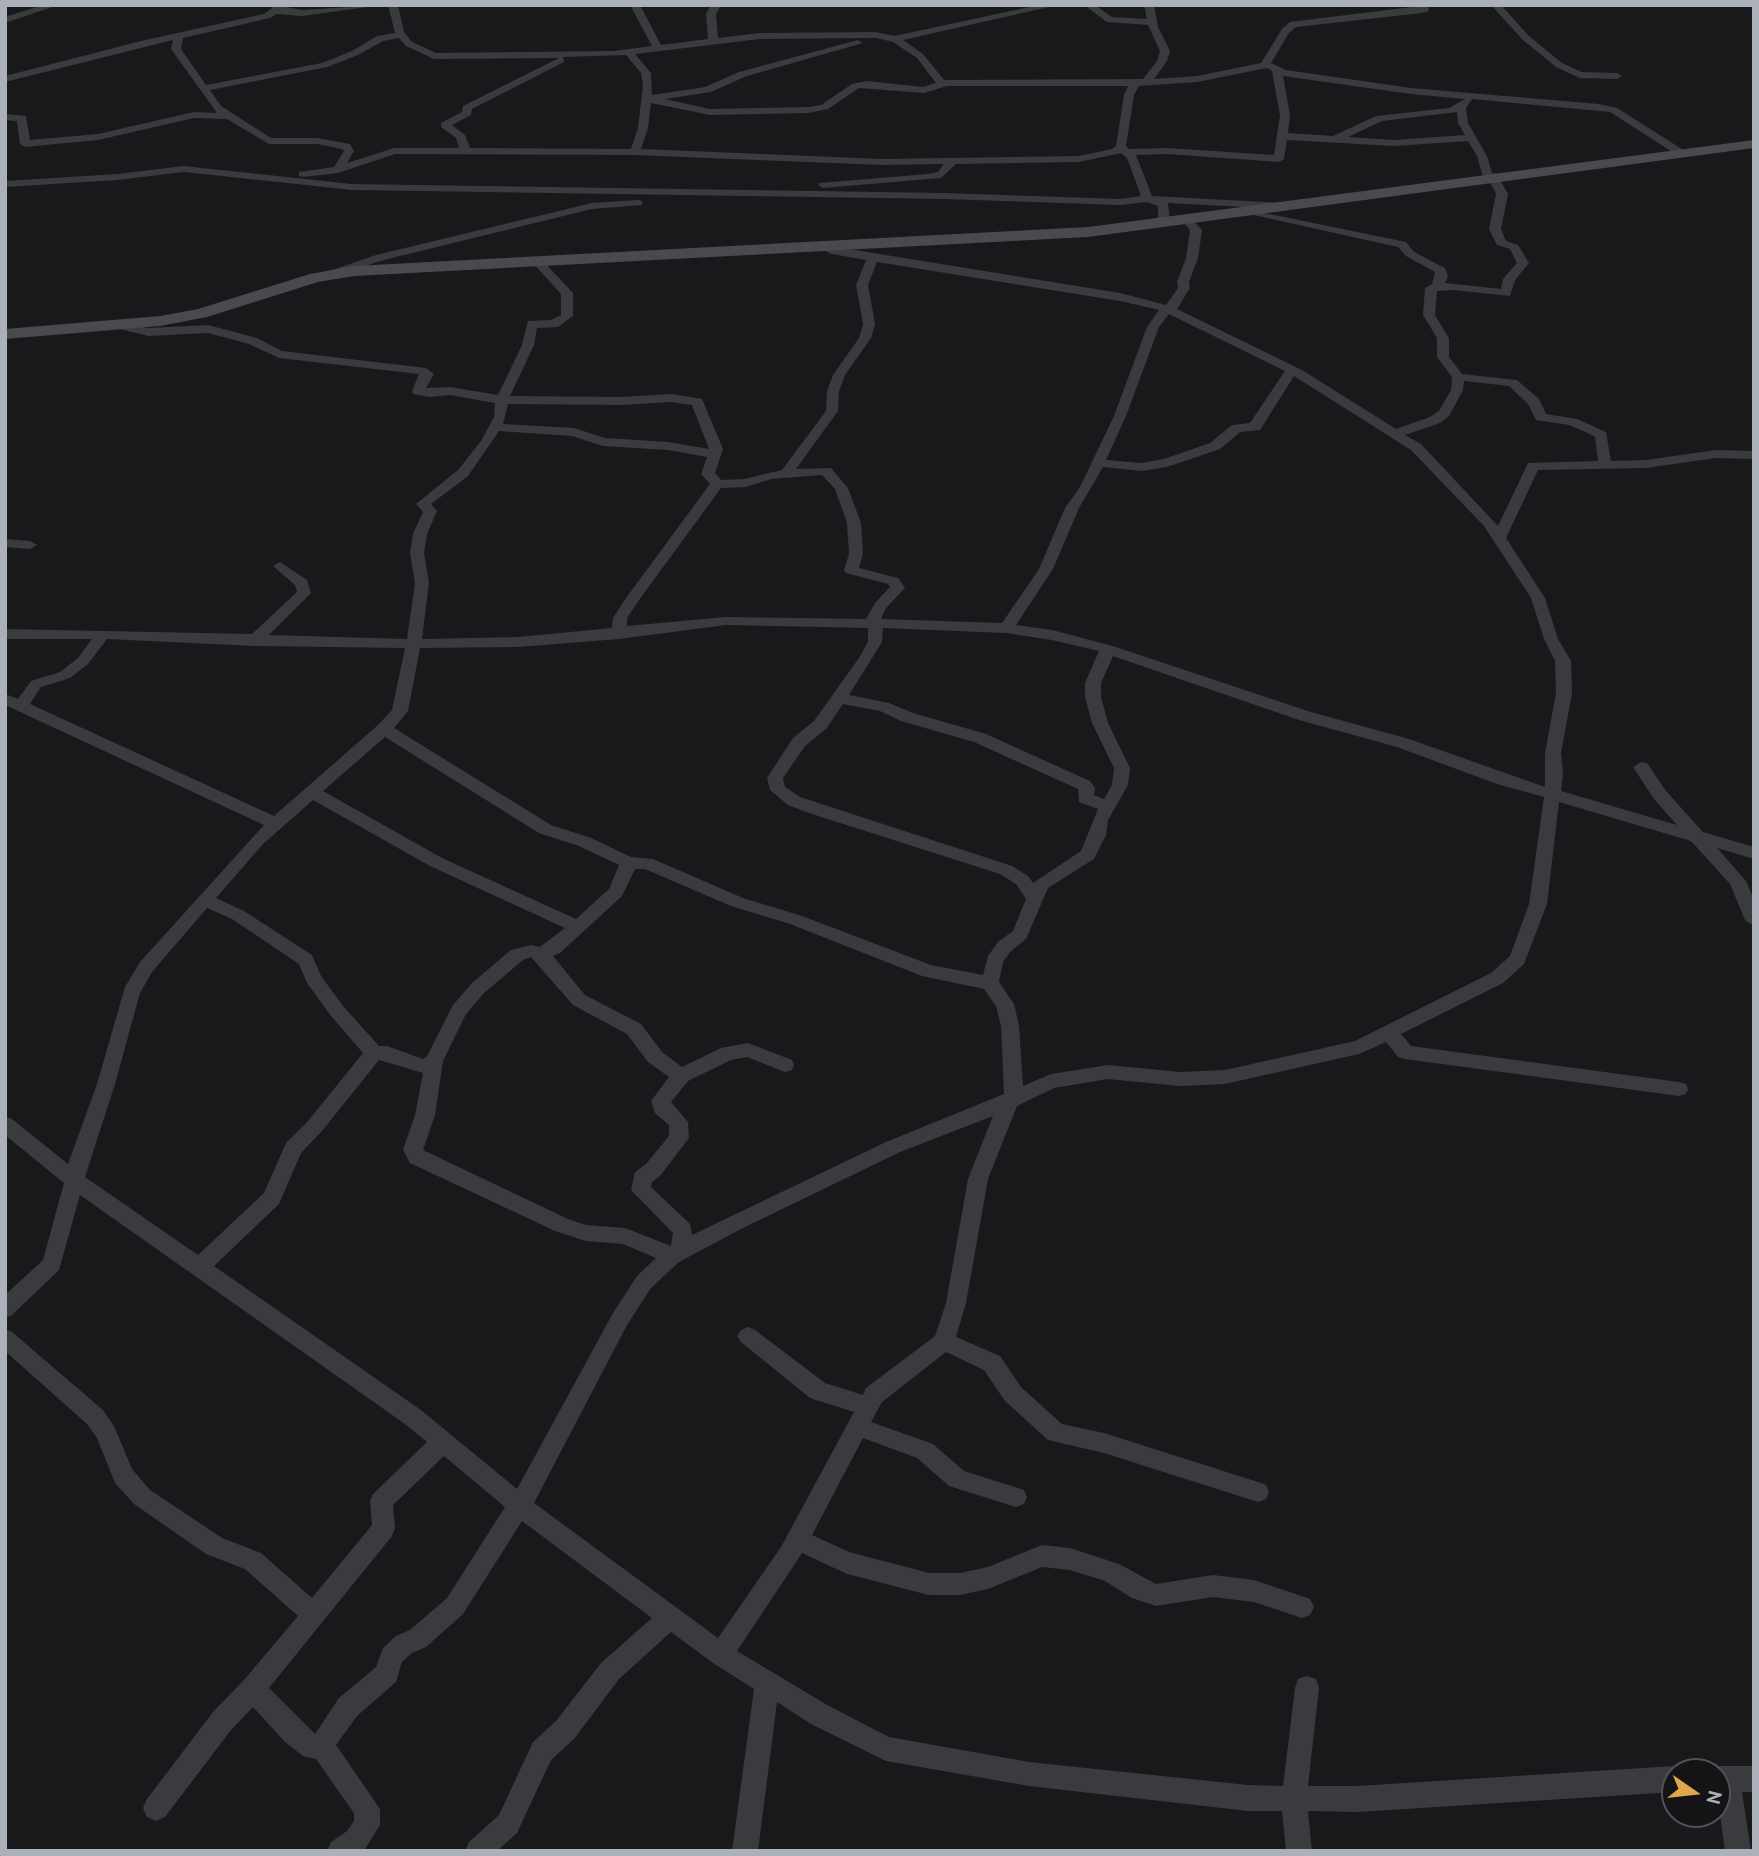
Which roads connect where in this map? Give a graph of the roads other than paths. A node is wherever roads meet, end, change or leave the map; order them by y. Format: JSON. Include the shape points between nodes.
{"nodes":[{"id":1,"x":52,"y":5,"type":"edge"},
{"id":2,"x":377,"y":5,"type":"edge"},
{"id":3,"x":393,"y":5,"type":"edge"},
{"id":4,"x":635,"y":5,"type":"edge"},
{"id":5,"x":716,"y":5,"type":"edge"},
{"id":6,"x":1053,"y":5,"type":"edge"},
{"id":7,"x":1089,"y":5,"type":"edge"},
{"id":8,"x":1149,"y":5,"type":"edge"},
{"id":9,"x":1423,"y":5,"type":"edge"},
{"id":10,"x":1496,"y":5,"type":"edge"},
{"id":11,"x":280,"y":8,"type":"edge"},
{"id":12,"x":5,"y":20,"type":"edge"},
{"id":13,"x":1152,"y":22,"type":"junction"},
{"id":14,"x":403,"y":35,"type":"junction"},
{"id":15,"x":178,"y":36,"type":"junction"},
{"id":16,"x":895,"y":39,"type":"junction"},
{"id":17,"x":713,"y":40,"type":"junction"},
{"id":18,"x":659,"y":49,"type":"junction"},
{"id":19,"x":629,"y":53,"type":"junction"},
{"id":20,"x":565,"y":56,"type":"junction"},
{"id":21,"x":1265,"y":65,"type":"junction"},
{"id":22,"x":1277,"y":69,"type":"junction"},
{"id":23,"x":1617,"y":76,"type":"dead end"},
{"id":24,"x":5,"y":79,"type":"edge"},
{"id":25,"x":1141,"y":82,"type":"junction"},
{"id":26,"x":946,"y":83,"type":"junction"},
{"id":27,"x":205,"y":88,"type":"junction"},
{"id":28,"x":1473,"y":96,"type":"junction"},
{"id":29,"x":648,"y":99,"type":"junction"},
{"id":30,"x":1461,"y":107,"type":"junction"},
{"id":31,"x":229,"y":116,"type":"junction"},
{"id":32,"x":5,"y":117,"type":"edge"},
{"id":33,"x":1281,"y":136,"type":"junction"},
{"id":34,"x":1470,"y":138,"type":"junction"},
{"id":35,"x":1335,"y":140,"type":"junction"},
{"id":36,"x":1754,"y":144,"type":"edge"},
{"id":37,"x":465,"y":150,"type":"junction"},
{"id":38,"x":1124,"y":150,"type":"junction"},
{"id":39,"x":635,"y":152,"type":"junction"},
{"id":40,"x":1681,"y":153,"type":"junction"},
{"id":41,"x":953,"y":161,"type":"junction"},
{"id":42,"x":339,"y":167,"type":"junction"},
{"id":43,"x":247,"y":175,"type":"junction"},
{"id":44,"x":1490,"y":176,"type":"junction"},
{"id":45,"x":5,"y":184,"type":"edge"},
{"id":46,"x":696,"y":194,"type":"junction"},
{"id":47,"x":765,"y":194,"type":"junction"},
{"id":48,"x":1148,"y":199,"type":"junction"},
{"id":49,"x":1284,"y":206,"type":"junction"},
{"id":50,"x":1248,"y":211,"type":"junction"},
{"id":51,"x":1187,"y":220,"type":"junction"},
{"id":52,"x":1164,"y":223,"type":"junction"},
{"id":53,"x":822,"y":246,"type":"junction"},
{"id":54,"x":873,"y":257,"type":"junction"},
{"id":55,"x":538,"y":262,"type":"junction"},
{"id":56,"x":316,"y":277,"type":"junction"},
{"id":57,"x":1438,"y":285,"type":"junction"},
{"id":58,"x":1168,"y":309,"type":"junction"},
{"id":59,"x":120,"y":325,"type":"junction"},
{"id":60,"x":5,"y":334,"type":"edge"},
{"id":61,"x":1292,"y":370,"type":"junction"},
{"id":62,"x":1458,"y":377,"type":"junction"},
{"id":63,"x":502,"y":400,"type":"junction"},
{"id":64,"x":495,"y":427,"type":"junction"},
{"id":65,"x":1394,"y":433,"type":"junction"},
{"id":66,"x":715,"y":454,"type":"junction"},
{"id":67,"x":1754,"y":455,"type":"edge"},
{"id":68,"x":1098,"y":463,"type":"junction"},
{"id":69,"x":1605,"y":465,"type":"junction"},
{"id":70,"x":785,"y":475,"type":"junction"},
{"id":71,"x":717,"y":484,"type":"junction"},
{"id":72,"x":1499,"y":538,"type":"junction"},
{"id":73,"x":5,"y":543,"type":"edge"},
{"id":74,"x":30,"y":545,"type":"dead end"},
{"id":75,"x":280,"y":566,"type":"dead end"},
{"id":76,"x":875,"y":624,"type":"junction"},
{"id":77,"x":1006,"y":628,"type":"junction"},
{"id":78,"x":5,"y":634,"type":"edge"},
{"id":79,"x":103,"y":634,"type":"junction"},
{"id":80,"x":619,"y":634,"type":"junction"},
{"id":81,"x":254,"y":641,"type":"junction"},
{"id":82,"x":414,"y":643,"type":"junction"},
{"id":83,"x":1108,"y":649,"type":"junction"},
{"id":84,"x":839,"y":698,"type":"junction"},
{"id":85,"x":13,"y":701,"type":"edge"},
{"id":86,"x":384,"y":729,"type":"junction"},
{"id":87,"x":1641,"y":767,"type":"dead end"},
{"id":88,"x":311,"y":792,"type":"junction"},
{"id":89,"x":1551,"y":792,"type":"junction"},
{"id":90,"x":1108,"y":807,"type":"junction"},
{"id":91,"x":274,"y":823,"type":"junction"},
{"id":92,"x":1698,"y":839,"type":"junction"},
{"id":93,"x":1754,"y":853,"type":"edge"},
{"id":94,"x":629,"y":863,"type":"junction"},
{"id":95,"x":1034,"y":897,"type":"junction"},
{"id":96,"x":206,"y":901,"type":"junction"},
{"id":97,"x":1754,"y":920,"type":"edge"},
{"id":98,"x":576,"y":926,"type":"junction"},
{"id":99,"x":541,"y":954,"type":"junction"},
{"id":100,"x":990,"y":983,"type":"junction"},
{"id":101,"x":1390,"y":1033,"type":"junction"},
{"id":102,"x":374,"y":1053,"type":"junction"},
{"id":103,"x":434,"y":1061,"type":"junction"},
{"id":104,"x":785,"y":1065,"type":"dead end"},
{"id":105,"x":681,"y":1076,"type":"junction"},
{"id":106,"x":1679,"y":1089,"type":"dead end"},
{"id":107,"x":1011,"y":1100,"type":"junction"},
{"id":108,"x":5,"y":1124,"type":"edge"},
{"id":109,"x":73,"y":1179,"type":"junction"},
{"id":110,"x":676,"y":1254,"type":"junction"},
{"id":111,"x":200,"y":1266,"type":"junction"},
{"id":112,"x":5,"y":1309,"type":"edge"},
{"id":113,"x":748,"y":1336,"type":"dead end"},
{"id":114,"x":5,"y":1338,"type":"edge"},
{"id":115,"x":944,"y":1341,"type":"junction"},
{"id":116,"x":867,"y":1406,"type":"junction"},
{"id":117,"x":856,"y":1426,"type":"junction"},
{"id":118,"x":443,"y":1442,"type":"junction"},
{"id":119,"x":1258,"y":1492,"type":"dead end"},
{"id":120,"x":1016,"y":1497,"type":"dead end"},
{"id":121,"x":519,"y":1505,"type":"junction"},
{"id":122,"x":798,"y":1540,"type":"junction"},
{"id":123,"x":1302,"y":1607,"type":"dead end"},
{"id":124,"x":313,"y":1614,"type":"junction"},
{"id":125,"x":671,"y":1616,"type":"junction"},
{"id":126,"x":721,"y":1655,"type":"junction"},
{"id":127,"x":767,"y":1683,"type":"junction"},
{"id":128,"x":1307,"y":1688,"type":"dead end"},
{"id":129,"x":253,"y":1689,"type":"junction"},
{"id":130,"x":323,"y":1746,"type":"junction"},
{"id":131,"x":1731,"y":1779,"type":"edge"},
{"id":132,"x":1754,"y":1779,"type":"edge"},
{"id":133,"x":1661,"y":1780,"type":"edge"},
{"id":134,"x":1294,"y":1799,"type":"junction"},
{"id":135,"x":1731,"y":1804,"type":"edge"},
{"id":136,"x":156,"y":1808,"type":"dead end"},
{"id":137,"x":340,"y":1851,"type":"edge"},
{"id":138,"x":478,"y":1851,"type":"edge"},
{"id":139,"x":745,"y":1851,"type":"edge"},
{"id":140,"x":1299,"y":1851,"type":"edge"},
{"id":141,"x":1738,"y":1851,"type":"edge"}],
"edges":[{"from":1,"to":12,"type":"street"},
{"from":2,"to":11,"type":"street","via":[[302,13]]},
{"from":3,"to":14,"type":"street"},
{"from":4,"to":18,"type":"street"},
{"from":5,"to":17,"type":"street","via":[[711,14]]},
{"from":6,"to":16,"type":"street"},
{"from":7,"to":13,"type":"street","via":[[1110,20]]},
{"from":8,"to":13,"type":"street"},
{"from":9,"to":21,"type":"street","via":[[1426,9],[1293,24]]},
{"from":10,"to":23,"type":"street","via":[[1559,65],[1580,75]]},
{"from":11,"to":15,"type":"street"},
{"from":13,"to":25,"type":"street","via":[[1165,51],[1162,61]]},
{"from":14,"to":20,"type":"street","via":[[409,44],[434,56]]},
{"from":14,"to":27,"type":"street","via":[[380,38],[324,65]]},
{"from":15,"to":24,"type":"street"},
{"from":15,"to":27,"type":"street","via":[[176,49]]},
{"from":16,"to":17,"type":"street","via":[[863,34]]},
{"from":16,"to":26,"type":"street"},
{"from":16,"to":29,"type":"street","via":[[850,44],[707,90]]},
{"from":17,"to":18,"type":"street"},
{"from":18,"to":19,"type":"street"},
{"from":19,"to":20,"type":"street"},
{"from":19,"to":29,"type":"street","via":[[646,74]]},
{"from":20,"to":37,"type":"street","via":[[467,108],[467,113],[445,125],[461,137]]},
{"from":21,"to":22,"type":"street"},
{"from":21,"to":25,"type":"street","via":[[1197,79]]},
{"from":22,"to":28,"type":"street","via":[[1284,74]]},
{"from":22,"to":33,"type":"street","via":[[1285,115]]},
{"from":25,"to":26,"type":"street"},
{"from":25,"to":38,"type":"street","via":[[1129,95]]},
{"from":26,"to":29,"type":"street","via":[[924,90],[856,86],[824,107],[808,110],[710,112]]},
{"from":27,"to":31,"type":"street","via":[[217,108]]},
{"from":28,"to":30,"type":"street"},
{"from":28,"to":40,"type":"street","via":[[1613,110]]},
{"from":29,"to":39,"type":"street"},
{"from":30,"to":34,"type":"street"},
{"from":30,"to":35,"type":"street","via":[[1380,118]]},
{"from":31,"to":32,"type":"street","via":[[194,115],[116,134],[25,144],[22,118]]},
{"from":31,"to":42,"type":"street","via":[[275,143],[317,141],[346,146],[349,150]]},
{"from":33,"to":35,"type":"street"},
{"from":33,"to":38,"type":"street","via":[[1279,159]]},
{"from":34,"to":35,"type":"street","via":[[1395,143]]},
{"from":34,"to":44,"type":"street"},
{"from":36,"to":40,"type":"street"},
{"from":37,"to":39,"type":"street"},
{"from":37,"to":42,"type":"street","via":[[394,150]]},
{"from":38,"to":41,"type":"street","via":[[1079,159]]},
{"from":38,"to":48,"type":"street","via":[[1132,157]]},
{"from":39,"to":41,"type":"street"},
{"from":40,"to":44,"type":"street"},
{"from":41,"to":47,"type":"street","via":[[941,174],[928,177]]},
{"from":42,"to":43,"type":"street","via":[[322,173]]},
{"from":43,"to":45,"type":"street","via":[[176,169]]},
{"from":43,"to":46,"type":"street","via":[[352,187]]},
{"from":44,"to":49,"type":"street"},
{"from":44,"to":57,"type":"street","via":[[1502,194],[1495,229],[1501,243],[1514,247],[1522,263],[1509,279],[1506,293]]},
{"from":46,"to":47,"type":"street"},
{"from":46,"to":56,"type":"street","via":[[680,200],[592,206]]},
{"from":47,"to":48,"type":"street"},
{"from":48,"to":49,"type":"street"},
{"from":48,"to":52,"type":"street","via":[[1163,204]]},
{"from":49,"to":50,"type":"street"},
{"from":50,"to":51,"type":"street"},
{"from":50,"to":57,"type":"street","via":[[1402,244],[1410,254],[1441,270]]},
{"from":51,"to":52,"type":"street"},
{"from":51,"to":58,"type":"street","via":[[1196,230],[1195,247],[1184,288]]},
{"from":52,"to":53,"type":"street","via":[[1047,235]]},
{"from":53,"to":54,"type":"street"},
{"from":53,"to":55,"type":"street"},
{"from":54,"to":58,"type":"street"},
{"from":54,"to":70,"type":"street","via":[[862,285],[869,324],[865,338],[839,375],[832,411]]},
{"from":55,"to":56,"type":"street","via":[[393,267]]},
{"from":55,"to":63,"type":"street","via":[[567,292],[567,316],[554,324],[532,324],[528,345]]},
{"from":56,"to":59,"type":"street","via":[[201,313]]},
{"from":57,"to":62,"type":"street","via":[[1429,293],[1429,316],[1443,338],[1443,357]]},
{"from":58,"to":61,"type":"street"},
{"from":58,"to":68,"type":"street","via":[[1153,327]]},
{"from":59,"to":60,"type":"street"},
{"from":59,"to":63,"type":"street","via":[[148,332],[208,329],[253,341],[279,354],[422,371],[428,374],[418,391]]},
{"from":61,"to":65,"type":"street"},
{"from":61,"to":68,"type":"street","via":[[1255,427],[1237,428],[1215,446],[1167,463],[1142,467]]},
{"from":62,"to":65,"type":"street","via":[[1457,390],[1444,413]]},
{"from":62,"to":69,"type":"street","via":[[1513,383],[1534,402],[1541,417],[1595,431],[1601,435]]},
{"from":63,"to":64,"type":"street"},
{"from":63,"to":66,"type":"street","via":[[671,398],[697,402],[709,424]]},
{"from":64,"to":66,"type":"street","via":[[574,432],[603,442]]},
{"from":64,"to":82,"type":"street","via":[[463,473],[423,504],[430,511],[417,554],[422,583]]},
{"from":65,"to":72,"type":"street","via":[[1416,447]]},
{"from":66,"to":71,"type":"street","via":[[708,474]]},
{"from":67,"to":69,"type":"street","via":[[1716,454]]},
{"from":68,"to":77,"type":"street","via":[[1067,518],[1046,569]]},
{"from":69,"to":72,"type":"street","via":[[1533,466]]},
{"from":70,"to":71,"type":"street"},
{"from":70,"to":76,"type":"street","via":[[820,470],[835,479],[854,523],[856,554],[851,570],[892,581],[898,588],[880,606]]},
{"from":71,"to":80,"type":"street","via":[[626,608]]},
{"from":72,"to":89,"type":"street","via":[[1538,598],[1563,661],[1564,693]]},
{"from":73,"to":74,"type":"street"},
{"from":75,"to":81,"type":"street","via":[[302,583],[304,593]]},
{"from":76,"to":77,"type":"street"},
{"from":76,"to":80,"type":"street","via":[[726,621]]},
{"from":76,"to":84,"type":"street","via":[[875,642]]},
{"from":77,"to":83,"type":"street"},
{"from":78,"to":79,"type":"street"},
{"from":79,"to":81,"type":"street"},
{"from":79,"to":85,"type":"street","via":[[83,661],[65,675],[36,684]]},
{"from":80,"to":82,"type":"street","via":[[518,642]]},
{"from":81,"to":82,"type":"street"},
{"from":82,"to":86,"type":"street","via":[[400,711]]},
{"from":83,"to":89,"type":"street"},
{"from":83,"to":90,"type":"street","via":[[1093,683],[1093,697],[1122,768],[1120,785]]},
{"from":84,"to":90,"type":"street","via":[[884,707],[980,738],[1084,785],[1085,798]]},
{"from":84,"to":95,"type":"street","via":[[820,725],[799,742],[775,778],[778,790],[815,809],[1006,870],[1022,880]]},
{"from":85,"to":91,"type":"street"},
{"from":86,"to":88,"type":"street"},
{"from":86,"to":94,"type":"street","via":[[545,829]]},
{"from":87,"to":92,"type":"street"},
{"from":88,"to":91,"type":"street"},
{"from":88,"to":98,"type":"street","via":[[436,862]]},
{"from":89,"to":92,"type":"street"},
{"from":89,"to":101,"type":"street","via":[[1538,904],[1518,959],[1475,991]]},
{"from":90,"to":95,"type":"street","via":[[1088,855],[1041,884]]},
{"from":91,"to":96,"type":"street"},
{"from":92,"to":93,"type":"street"},
{"from":92,"to":97,"type":"street","via":[[1737,881]]},
{"from":94,"to":98,"type":"street","via":[[616,892]]},
{"from":94,"to":100,"type":"street","via":[[647,863],[737,902],[928,971]]},
{"from":95,"to":100,"type":"street","via":[[1020,935],[994,961]]},
{"from":96,"to":102,"type":"street","via":[[238,915],[306,960],[337,1011]]},
{"from":96,"to":109,"type":"street","via":[[146,967],[131,992]]},
{"from":98,"to":99,"type":"street"},
{"from":99,"to":103,"type":"street","via":[[517,955],[478,988],[459,1010]]},
{"from":99,"to":105,"type":"street","via":[[579,1000],[634,1029],[655,1057]]},
{"from":100,"to":107,"type":"street","via":[[1005,1004],[1010,1026]]},
{"from":101,"to":106,"type":"street","via":[[1405,1052],[1419,1055]]},
{"from":101,"to":107,"type":"street","via":[[1337,1053],[1225,1077],[1180,1079],[1108,1072],[1051,1081]]},
{"from":102,"to":103,"type":"street","via":[[425,1066]]},
{"from":102,"to":111,"type":"street","via":[[293,1148],[272,1198]]},
{"from":103,"to":110,"type":"street","via":[[425,1115],[413,1150],[417,1157],[562,1225],[586,1233],[625,1236]]},
{"from":104,"to":105,"type":"street","via":[[748,1050],[711,1059]]},
{"from":105,"to":110,"type":"street","via":[[661,1101],[662,1108],[678,1122],[678,1138],[642,1178],[641,1190],[683,1230]]},
{"from":107,"to":110,"type":"street","via":[[893,1147]]},
{"from":107,"to":115,"type":"street","via":[[978,1179],[956,1303]]},
{"from":108,"to":109,"type":"street"},
{"from":109,"to":111,"type":"street"},
{"from":109,"to":112,"type":"street","via":[[52,1264]]},
{"from":110,"to":121,"type":"street","via":[[644,1282],[620,1319]]},
{"from":111,"to":118,"type":"street"},
{"from":113,"to":116,"type":"street","via":[[818,1391]]},
{"from":114,"to":124,"type":"street","via":[[95,1418],[123,1476],[142,1497],[214,1546],[253,1561]]},
{"from":115,"to":116,"type":"street","via":[[874,1395]]},
{"from":115,"to":119,"type":"street","via":[[992,1363],[1013,1394],[1056,1433],[1104,1443]]},
{"from":116,"to":117,"type":"street"},
{"from":117,"to":120,"type":"street","via":[[925,1451],[957,1479]]},
{"from":117,"to":122,"type":"street"},
{"from":118,"to":121,"type":"street"},
{"from":118,"to":124,"type":"street","via":[[381,1501],[384,1528]]},
{"from":121,"to":125,"type":"street"},
{"from":121,"to":130,"type":"street","via":[[455,1606],[391,1656],[387,1674],[348,1707]]},
{"from":122,"to":123,"type":"street","via":[[847,1563],[929,1584],[988,1578],[1042,1556],[1111,1572],[1156,1595],[1213,1586],[1254,1591]]},
{"from":122,"to":126,"type":"street"},
{"from":124,"to":129,"type":"street"},
{"from":125,"to":126,"type":"street"},
{"from":125,"to":138,"type":"street","via":[[610,1671],[565,1730],[542,1751],[508,1824]]},
{"from":126,"to":127,"type":"street"},
{"from":127,"to":134,"type":"street","via":[[886,1749],[1029,1774],[1235,1797]]},
{"from":127,"to":139,"type":"street"},
{"from":128,"to":134,"type":"street"},
{"from":129,"to":130,"type":"street","via":[[294,1733],[312,1747]]},
{"from":129,"to":136,"type":"street","via":[[222,1721]]},
{"from":130,"to":137,"type":"street","via":[[367,1809],[367,1825]]},
{"from":131,"to":132,"type":"street"},
{"from":133,"to":134,"type":"street"},
{"from":134,"to":140,"type":"street"},
{"from":135,"to":141,"type":"street"}]}
